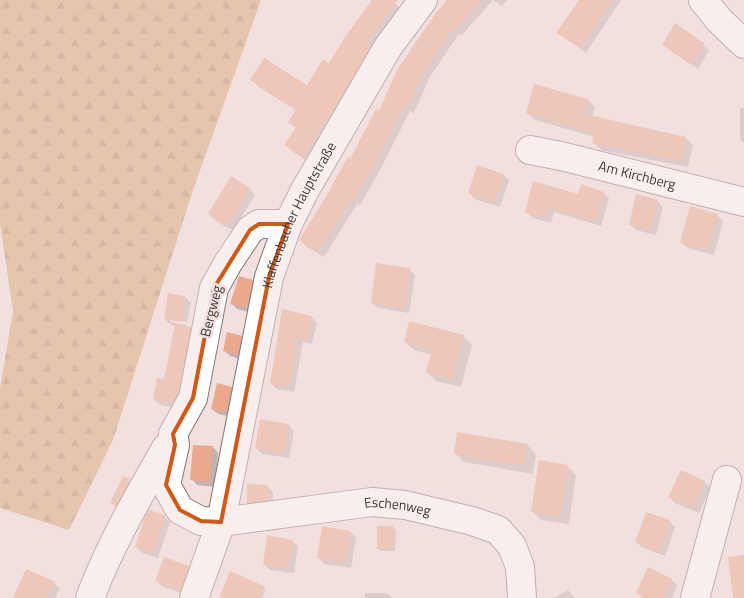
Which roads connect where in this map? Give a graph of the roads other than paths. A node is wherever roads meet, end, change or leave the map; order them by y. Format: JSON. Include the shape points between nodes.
{"nodes":[{"id":1,"x":423,"y":0,"type":"edge"},
{"id":2,"x":703,"y":0,"type":"edge"},
{"id":3,"x":744,"y":44,"type":"edge"},
{"id":4,"x":530,"y":150,"type":"dead end"},
{"id":5,"x":744,"y":202,"type":"edge"},
{"id":6,"x":288,"y":224,"type":"junction"},
{"id":7,"x":173,"y":434,"type":"junction"},
{"id":8,"x":727,"y":480,"type":"dead end"},
{"id":9,"x":201,"y":518,"type":"junction"},
{"id":10,"x":90,"y":598,"type":"edge"},
{"id":11,"x":194,"y":598,"type":"edge"},
{"id":12,"x":522,"y":598,"type":"edge"},
{"id":13,"x":695,"y":598,"type":"edge"}],
"edges":[{"from":1,"to":6,"type":"street","name":"Klaffenbacher Hauptstraße","via":[[388,47]]},
{"from":2,"to":3,"type":"street"},
{"from":4,"to":5,"type":"street","name":"Am Kirchberg"},
{"from":6,"to":7,"type":"street","name":"Bergweg","via":[[259,224],[250,230],[214,288],[193,398]]},
{"from":6,"to":9,"type":"street","name":"Klaffenbacher Hauptstraße","via":[[269,277]]},
{"from":7,"to":9,"type":"street","name":"Bergweg","via":[[175,445],[166,485]]},
{"from":7,"to":10,"type":"street","name":"Bergweg","via":[[99,574]]},
{"from":8,"to":13,"type":"street"},
{"from":9,"to":11,"type":"street","name":"Klaffenbacher Hauptstraße"},
{"from":9,"to":12,"type":"street","name":"Eschenweg","via":[[372,502],[405,505],[472,521],[498,530],[512,546],[520,566]]}]}
